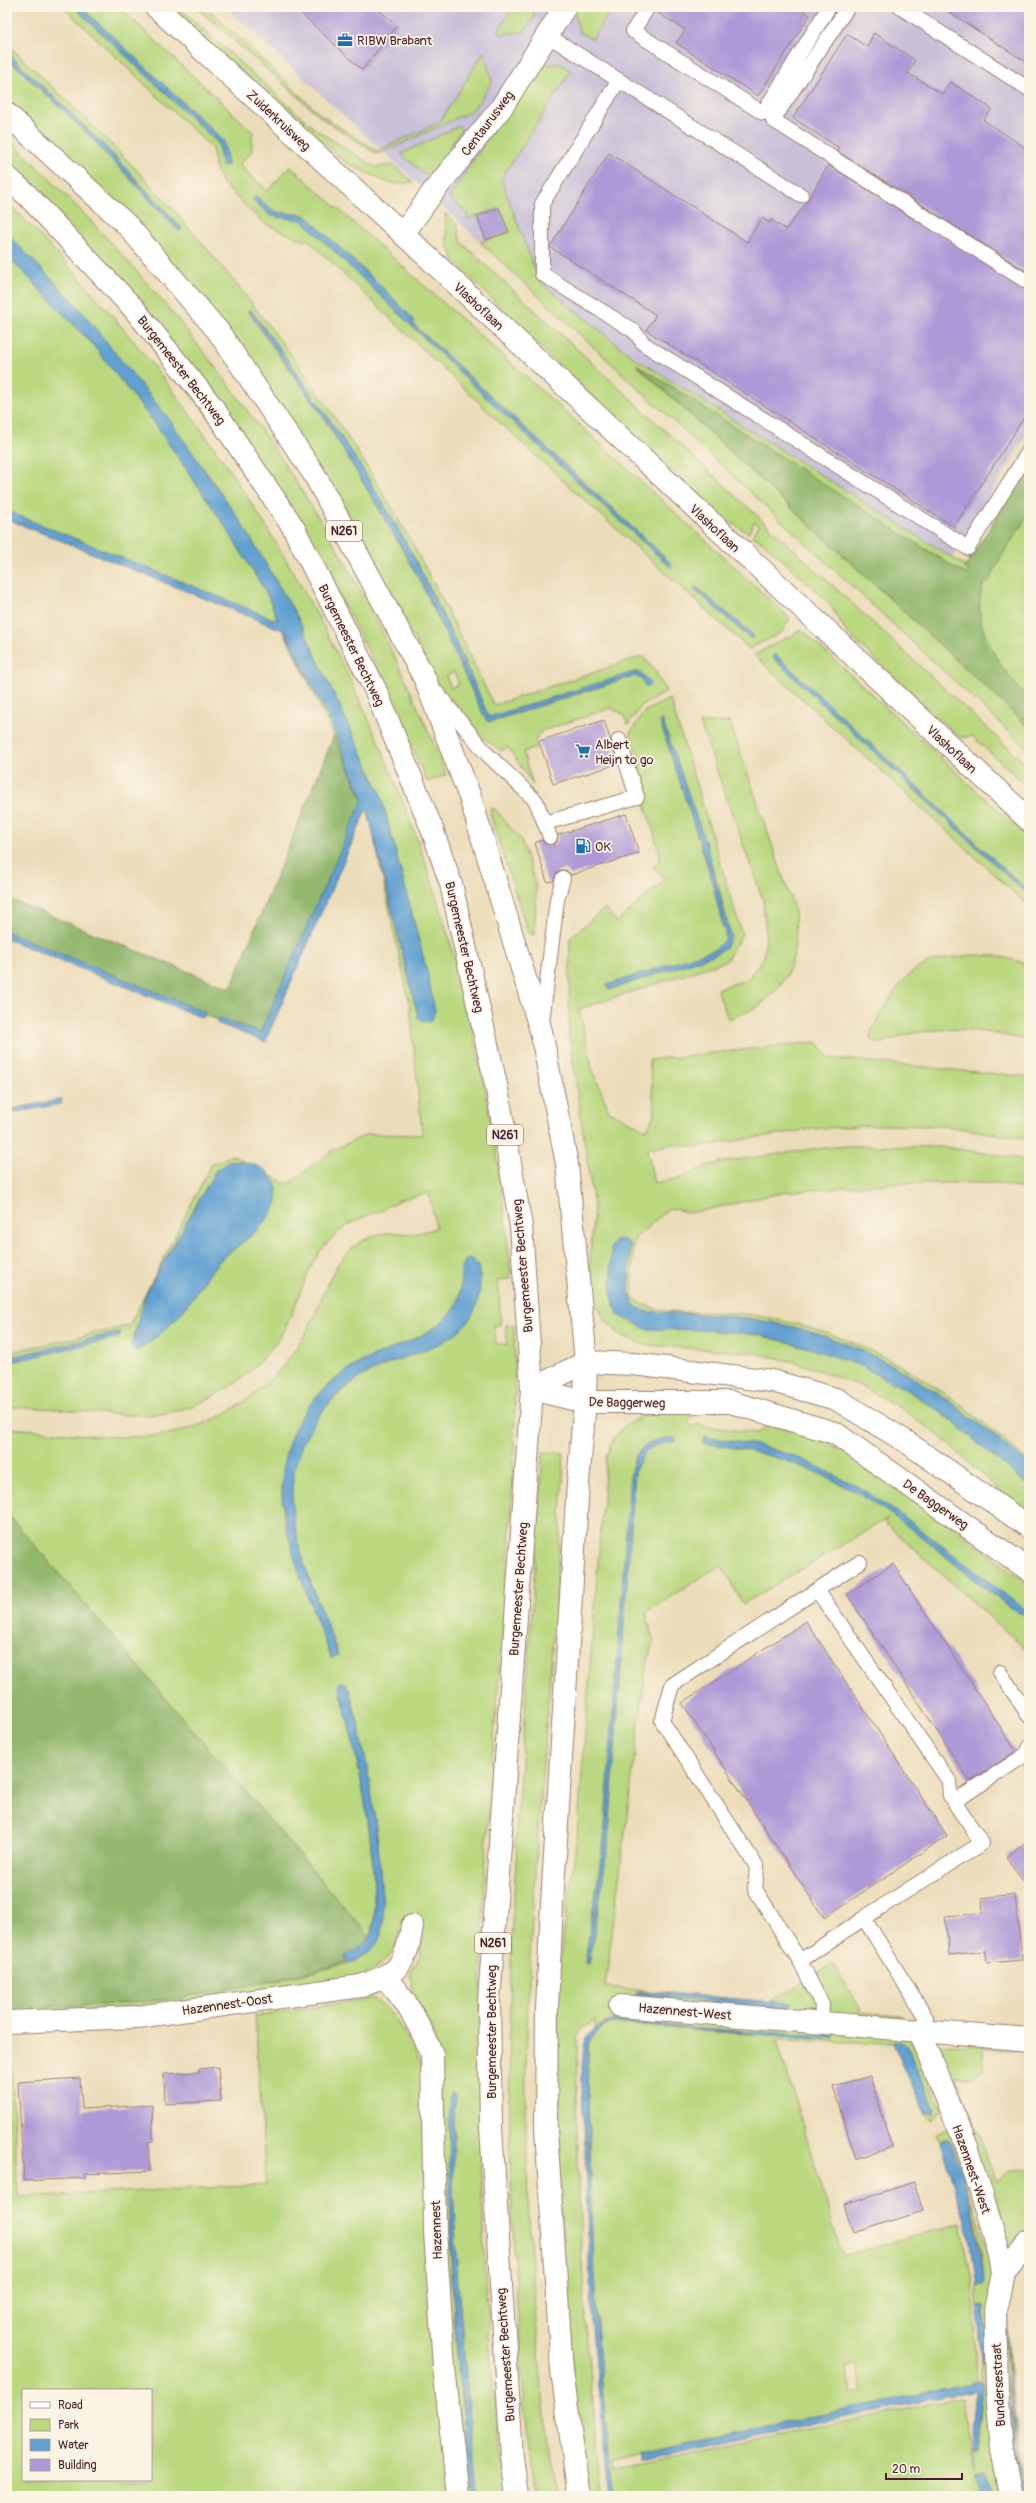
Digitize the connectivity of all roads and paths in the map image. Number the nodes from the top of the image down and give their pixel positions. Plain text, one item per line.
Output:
1 (156, 7) edge
2 (565, 7) edge
3 (648, 7) edge
4 (829, 7) edge
5 (848, 7) edge
6 (900, 7) edge
7 (548, 35) junction
8 (619, 80) junction
9 (1029, 89) edge
10 (7, 114) edge
11 (7, 177) edge
12 (801, 195) dead end
13 (403, 234) junction
14 (1029, 282) edge
15 (1029, 451) edge
16 (425, 679) junction
17 (619, 740) dead end
18 (1029, 820) edge
19 (545, 823) junction
20 (550, 837) dead end
21 (563, 878) dead end
22 (541, 1031) junction
23 (586, 1362) junction
24 (532, 1389) junction
25 (585, 1402) junction
26 (1029, 1527) edge
27 (860, 1562) dead end
28 (1029, 1570) edge
29 (817, 1590) junction
30 (1000, 1672) dead end
31 (1029, 1716) edge
32 (1029, 1747) edge
33 (954, 1802) junction
34 (864, 1918) junction
35 (412, 1926) dead end
36 (800, 1961) junction
37 (386, 1978) junction
38 (620, 2006) dead end
39 (7, 2022) edge
40 (821, 2022) junction
41 (922, 2030) junction
42 (1029, 2040) edge
43 (1029, 2242) edge
44 (1003, 2274) junction
45 (458, 2496) edge
46 (517, 2496) edge
47 (579, 2496) edge
48 (1011, 2496) edge

1 - 13 main road, Zuiderkruisweg
2 - 7 main road, Centaurusweg
3 - 4 lane
5 - 14 lane
6 - 9 lane
7 - 8 lane
7 - 13 main road, Centaurusweg
8 - 12 lane
8 - 15 lane
10 - 16 main road, N261
11 - 24 main road, Burgemeester Bechtweg / N261
13 - 18 main road, Vlashoflaan
16 - 19 lane
16 - 22 main road, N261
17 - 19 lane
19 - 20 lane
21 - 22 lane
22 - 23 main road, N261
23 - 24 main road
23 - 25 main road, N261
23 - 26 main road
24 - 25 main road, De Baggerweg
24 - 46 main road, Burgemeester Bechtweg / N261
25 - 28 main road, De Baggerweg
25 - 47 main road, N261
27 - 29 lane
29 - 33 lane
29 - 36 lane
30 - 31 lane
32 - 33 lane
33 - 34 lane
34 - 36 lane
34 - 41 lane
35 - 37 main road, Hazennest-Oost
36 - 40 lane
37 - 39 main road, Hazennest-Oost
37 - 45 main road, Hazennest
38 - 40 main road, Hazennest-West
40 - 41 main road, Hazennest-West
41 - 42 main road, Hazennest-West
41 - 44 main road, Hazennest-West
43 - 44 main road
44 - 48 main road, Bundersestraat

